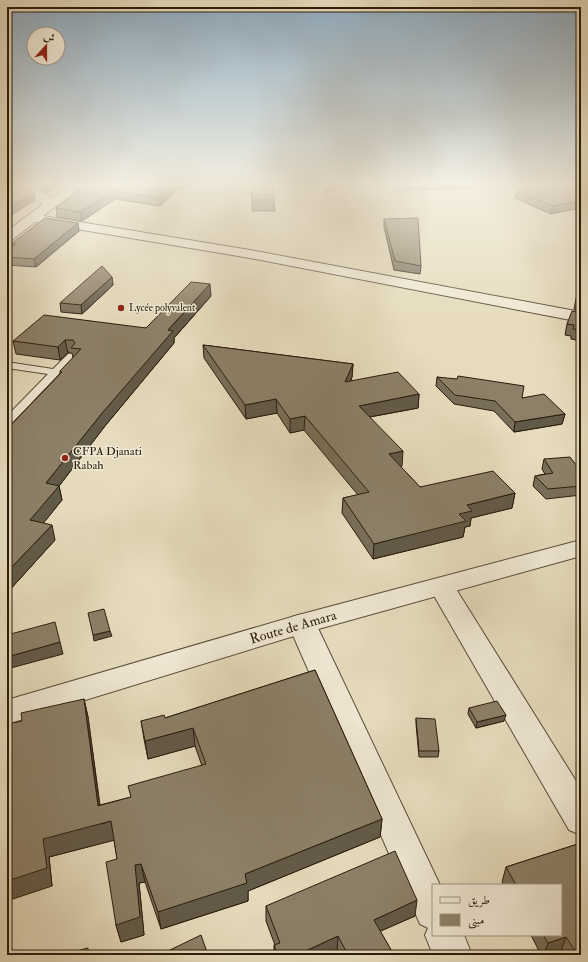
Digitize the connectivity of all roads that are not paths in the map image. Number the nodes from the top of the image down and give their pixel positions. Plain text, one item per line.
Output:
1 (17, 230) edge
2 (108, 230) edge
3 (7, 237) edge
4 (581, 317) edge
5 (71, 356) edge
6 (7, 366) edge
7 (56, 372) junction
8 (7, 422) edge
9 (581, 548) edge
10 (442, 588) junction
11 (302, 624) junction
12 (7, 712) edge
13 (581, 819) edge
14 (432, 909) edge
15 (444, 936) edge
16 (453, 955) edge

1 - 3 street
2 - 4 street
5 - 7 lane
6 - 7 lane
7 - 8 lane
9 - 10 street, Route de Amara
10 - 11 street, Route de Amara
10 - 13 street
11 - 12 street, Route de Amara
11 - 14 street
15 - 16 street

